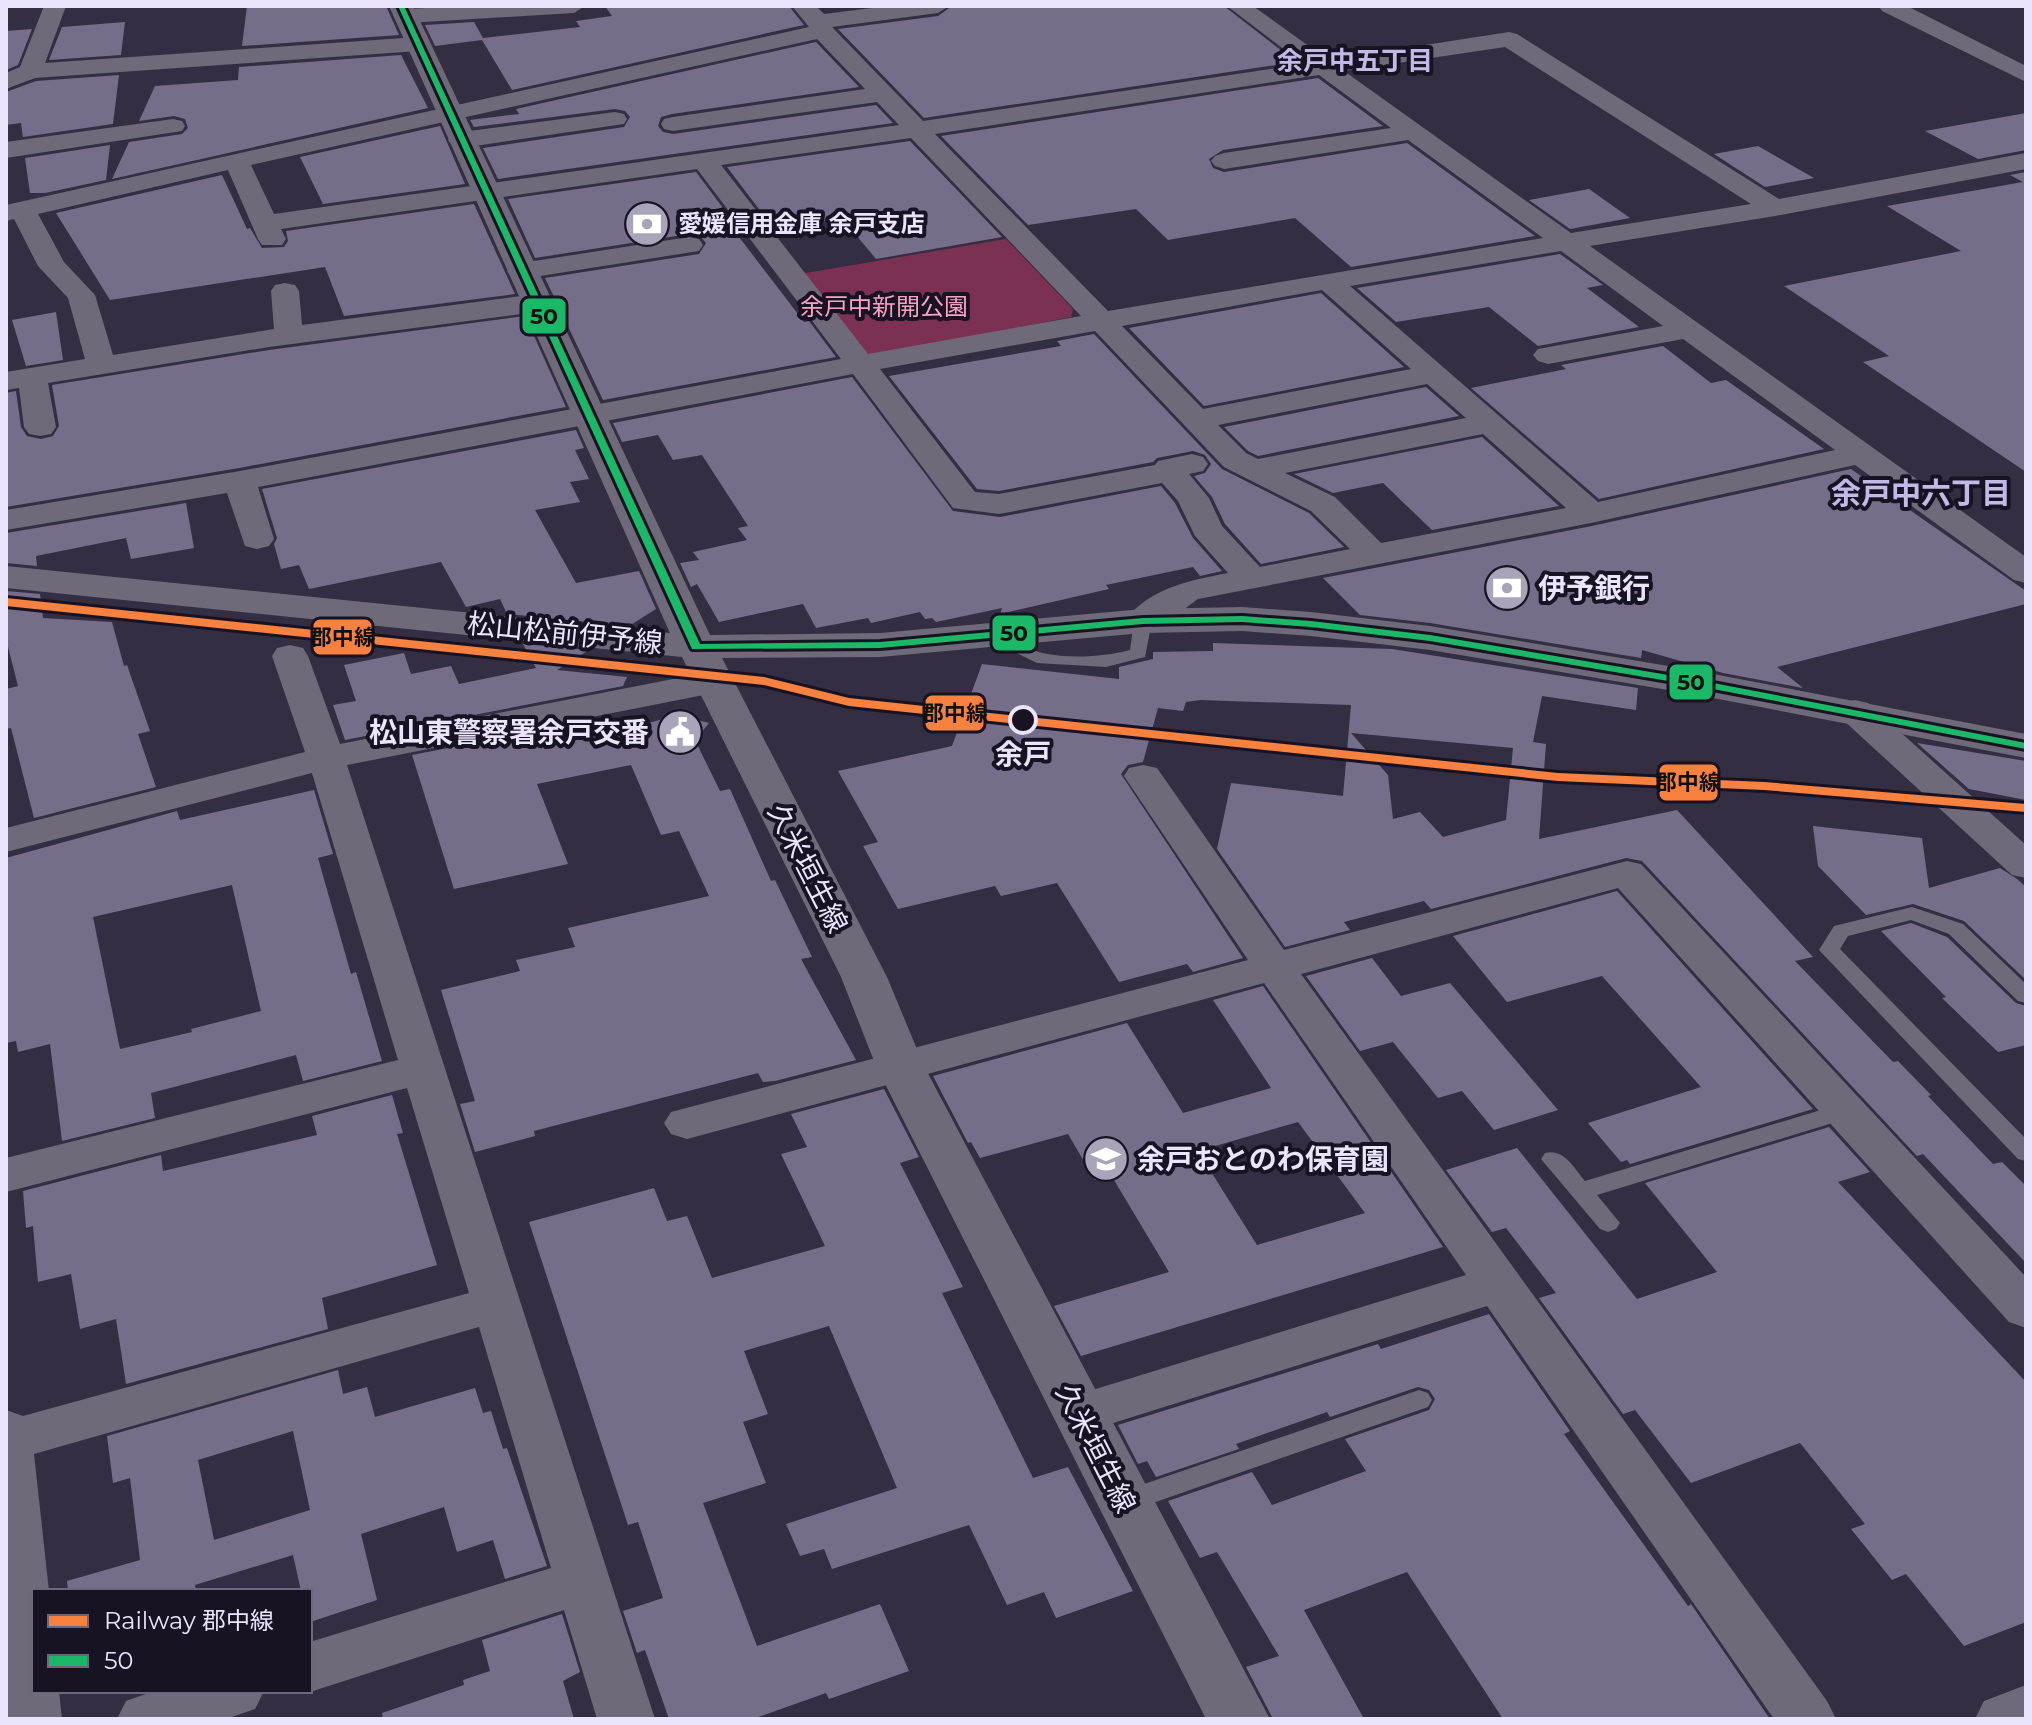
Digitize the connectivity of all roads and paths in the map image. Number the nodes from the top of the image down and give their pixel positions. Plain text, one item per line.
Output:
1 (55, 6) edge
2 (574, 6) edge
3 (1238, 6) edge
4 (1890, 6) edge
5 (949, 8) edge
6 (815, 20) edge
7 (409, 22) edge
8 (1170, 64) dead end
9 (1323, 67) junction
10 (30, 71) junction
11 (2026, 75) edge
12 (6, 82) edge
13 (1198, 86) junction
14 (882, 94) junction
15 (1047, 109) junction
16 (615, 119) dead end
17 (452, 123) junction
18 (673, 124) dead end
19 (173, 126) dead end
20 (915, 130) junction
21 (1414, 132) junction
22 (1073, 134) dead end
23 (6, 150) edge
24 (704, 160) junction
25 (1224, 161) dead end
26 (2026, 161) edge
27 (237, 162) junction
28 (484, 191) junction
29 (1775, 208) junction
30 (15, 211) edge
31 (1565, 241) junction
32 (689, 245) dead end
33 (521, 271) junction
34 (1328, 281) junction
35 (285, 291) dead end
36 (536, 303) junction
37 (1100, 322) junction
38 (1687, 330) junction
39 (289, 336) junction
40 (1548, 355) dead end
41 (860, 364) junction
42 (102, 367) junction
43 (1434, 374) junction
44 (19, 379) edge
45 (589, 414) junction
46 (1195, 420) junction
47 (1490, 423) junction
48 (40, 427) dead end
49 (1858, 455) junction
50 (1243, 463) junction
51 (1170, 472) junction
52 (240, 481) junction
53 (1591, 513) junction
54 (6, 520) edge
55 (257, 539) dead end
56 (1375, 556) junction
57 (2026, 573) edge
58 (6, 577) edge
59 (1252, 579) junction
60 (1143, 621) junction
61 (290, 656) dead end
62 (705, 664) junction
63 (1855, 711) junction
64 (2026, 746) edge
65 (326, 758) junction
66 (1143, 776) dead end
67 (6, 840) edge
68 (2026, 866) edge
69 (1274, 967) junction
70 (2026, 996) edge
71 (900, 1066) junction
72 (423, 1069) junction
73 (1844, 1111) junction
74 (687, 1123) dead end
75 (2026, 1153) edge
76 (1553, 1159) dead end
77 (6, 1175) edge
78 (1581, 1191) junction
79 (1608, 1223) dead end
80 (1498, 1284) junction
81 (496, 1304) junction
82 (2026, 1309) edge
83 (1419, 1400) dead end
84 (1078, 1414) junction
85 (7, 1446) edge
86 (1124, 1502) junction
87 (583, 1581) junction
88 (312, 1666) edge
89 (229, 1693) edge
90 (2026, 1710) edge
91 (33, 1719) edge
92 (146, 1719) edge
93 (626, 1719) edge
94 (1238, 1719) edge
95 (1807, 1719) edge
96 (2004, 1719) edge

1 - 10 street
2 - 7 street
3 - 9 street
4 - 11 street
5 - 6 street
6 - 14 street
6 - 17 street
7 - 10 street
7 - 17 main road, 久米垣生線
8 - 13 street
9 - 13 street
9 - 21 street
9 - 29 street
10 - 12 street
13 - 15 street
14 - 18 street
14 - 20 street
15 - 20 street
15 - 22 street
16 - 17 street
17 - 27 street
17 - 28 main road, 久米垣生線
19 - 23 street
20 - 24 street
20 - 37 street
21 - 25 street
21 - 31 street
24 - 28 street
24 - 41 street
26 - 29 street
27 - 28 street
27 - 30 street
28 - 33 main road, 久米垣生線
29 - 31 street
30 - 42 street
31 - 34 street
31 - 38 street
32 - 33 street
33 - 36 main road, 久米垣生線
34 - 37 street
34 - 43 street
35 - 39 street
36 - 39 street
36 - 45 main road, 久米垣生線
37 - 41 street
37 - 46 street
38 - 40 street
38 - 49 street
39 - 42 street
41 - 45 street
41 - 51 street
42 - 44 street
43 - 46 street
43 - 47 street
44 - 48 street
45 - 52 street
45 - 62 main road, 久米垣生線
46 - 50 street
47 - 50 street
47 - 53 street
49 - 53 street
49 - 57 street
50 - 51 street
50 - 56 street
51 - 59 street
52 - 54 street
52 - 55 street
53 - 56 street
56 - 59 street
58 - 62 main road, 松山松前伊予線
59 - 60 street
60 - 62 main road, 松山松前伊予線
60 - 63 main road, 松山松前伊予線
61 - 65 street
62 - 65 street
62 - 71 main road, 久米垣生線
63 - 64 main road, 松山松前伊予線
63 - 68 street
65 - 67 street
65 - 72 street
66 - 69 street
69 - 71 street
69 - 73 street
69 - 80 street
70 - 75 lane
71 - 74 street
71 - 84 main road, 久米垣生線
72 - 77 street
72 - 81 street
73 - 78 lane
73 - 82 street
76 - 78 lane
78 - 79 lane
80 - 84 street
80 - 95 street
81 - 85 street
81 - 87 street
83 - 86 lane
84 - 86 main road, 久米垣生線
85 - 91 street
86 - 94 main road, 久米垣生線
87 - 88 street
87 - 93 street
89 - 92 street
90 - 96 street

